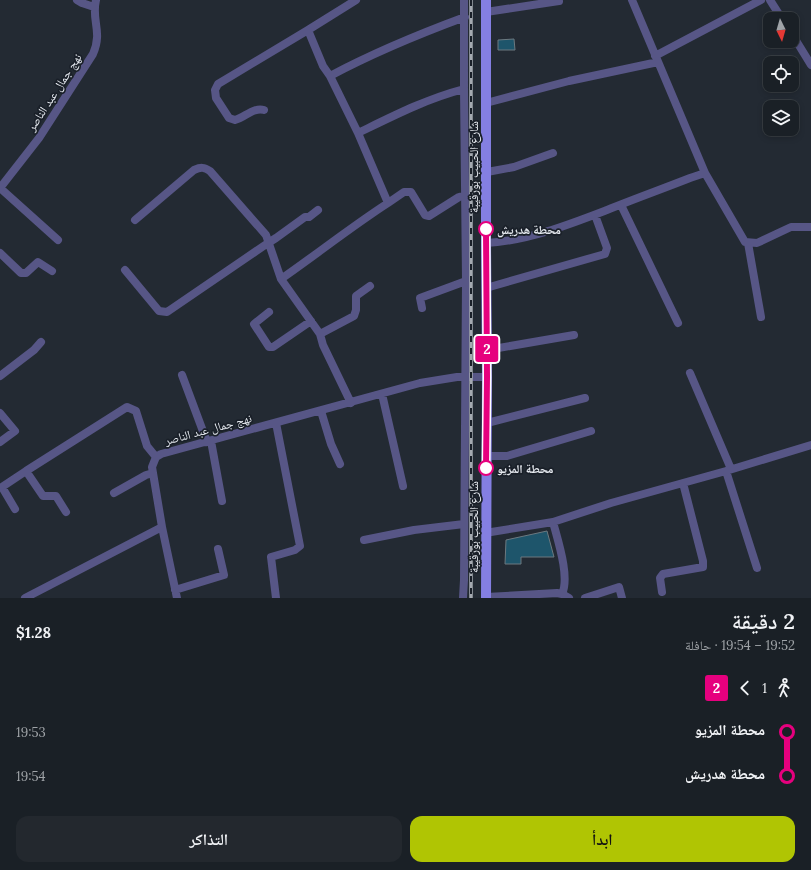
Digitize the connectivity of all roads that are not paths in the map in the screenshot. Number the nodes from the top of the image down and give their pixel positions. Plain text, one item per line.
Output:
1 (77, 0) edge
2 (356, 0) edge
3 (464, 0) edge
4 (486, 0) edge
5 (632, 0) edge
6 (762, 0) edge
7 (770, 0) edge
8 (558, 1) edge
9 (95, 3) edge
10 (486, 12) junction
11 (778, 12) edge
12 (464, 17) junction
13 (308, 30) junction
14 (799, 45) edge
15 (656, 59) junction
16 (811, 65) edge
17 (330, 76) junction
18 (464, 89) junction
19 (486, 103) junction
20 (264, 110) dead end
21 (358, 133) junction
22 (554, 153) dead end
23 (486, 172) junction
24 (705, 173) junction
25 (3, 178) edge
26 (0, 188) edge
27 (466, 195) junction
28 (388, 204) junction
29 (620, 205) junction
30 (318, 210) dead end
31 (595, 215) junction
32 (135, 220) dead end
33 (810, 229) edge
34 (58, 240) dead end
35 (268, 243) junction
36 (486, 243) junction
37 (748, 243) junction
38 (0, 253) edge
39 (125, 270) dead end
40 (52, 271) dead end
41 (281, 279) junction
42 (466, 281) junction
43 (370, 286) dead end
44 (486, 288) junction
45 (422, 308) dead end
46 (269, 312) dead end
47 (761, 317) dead end
48 (311, 322) junction
49 (678, 323) dead end
50 (320, 334) junction
51 (574, 335) dead end
52 (41, 342) dead end
53 (487, 350) junction
54 (690, 373) dead end
55 (182, 375) dead end
56 (0, 376) edge
57 (465, 376) junction
58 (487, 377) junction
59 (382, 394) junction
60 (585, 398) dead end
61 (350, 403) junction
62 (321, 411) junction
63 (0, 413) edge
64 (276, 423) junction
65 (487, 423) junction
66 (591, 431) dead end
67 (209, 441) junction
68 (0, 442) edge
69 (811, 445) edge
70 (486, 456) junction
71 (156, 457) junction
72 (340, 464) dead end
73 (728, 470) junction
74 (26, 471) junction
75 (153, 473) junction
76 (682, 483) junction
77 (404, 486) dead end
78 (1, 488) edge
79 (114, 493) dead end
80 (222, 502) dead end
81 (15, 509) dead end
82 (66, 512) dead end
83 (553, 522) junction
84 (464, 524) junction
85 (162, 527) junction
86 (486, 533) junction
87 (364, 540) dead end
88 (218, 549) dead end
89 (757, 568) dead end
90 (662, 592) dead end
91 (176, 594) edge
92 (565, 596) edge
93 (25, 598) edge
94 (276, 598) edge
95 (463, 598) edge
96 (486, 598) edge
97 (585, 598) edge
98 (622, 598) edge

1 - 9 street
2 - 13 street
3 - 12 street
4 - 10 main road, شارع الحبيب بورقيبة
5 - 15 street
6 - 15 street
7 - 11 street
8 - 10 street
9 - 25 street, نهج جمال عبد الناصر
10 - 19 main road, شارع الحبيب بورقيبة
12 - 17 street
12 - 18 street
13 - 17 street
13 - 20 street
14 - 16 street
15 - 19 street
15 - 24 street
17 - 21 street
18 - 21 street
18 - 27 street
19 - 23 main road, شارع الحبيب بورقيبة
21 - 28 street
22 - 23 street
23 - 36 main road, شارع الحبيب بورقيبة
24 - 29 street
24 - 37 street
25 - 26 street, نهج جمال عبد الناصر
26 - 34 street
27 - 28 street
27 - 42 street
28 - 41 street
29 - 31 street
29 - 49 street
30 - 35 street
31 - 36 street
31 - 44 street
32 - 35 street
33 - 37 street
35 - 39 street
35 - 41 street
36 - 44 main road, شارع الحبيب بورقيبة
37 - 47 street
38 - 40 street
41 - 48 street
42 - 45 street
42 - 57 street
43 - 50 street
44 - 53 main road, شارع الحبيب بورقيبة
46 - 48 street
48 - 50 street
50 - 61 street
51 - 53 street
52 - 56 street
53 - 58 main road, شارع الحبيب بورقيبة
54 - 73 street
55 - 67 street
57 - 58 street, نهج جمال عبد الناصر
57 - 59 street, نهج جمال عبد الناصر
57 - 84 street
58 - 65 main road, شارع الحبيب بورقيبة
59 - 61 street, نهج جمال عبد الناصر
59 - 77 street
60 - 65 street
61 - 62 street, نهج جمال عبد الناصر
62 - 64 street, نهج جمال عبد الناصر
62 - 72 street
63 - 68 street
64 - 67 street, نهج جمال عبد الناصر
64 - 94 street
65 - 70 main road, شارع الحبيب بورقيبة
66 - 70 street
67 - 71 street, نهج جمال عبد الناصر
67 - 80 street
69 - 73 street
70 - 86 main road, شارع الحبيب بورقيبة
71 - 74 street
71 - 75 street, نهج جمال عبد الناصر
73 - 76 street
73 - 89 street
74 - 78 street
74 - 82 street
75 - 79 street
75 - 85 street, نهج جمال عبد الناصر
76 - 83 street
76 - 90 street
78 - 81 street
83 - 86 street
83 - 92 street
84 - 87 street
84 - 95 street
85 - 91 street, نهج جمال عبد الناصر
85 - 93 street
86 - 96 main road, شارع الحبيب بورقيبة
88 - 91 street
92 - 96 street
97 - 98 street

